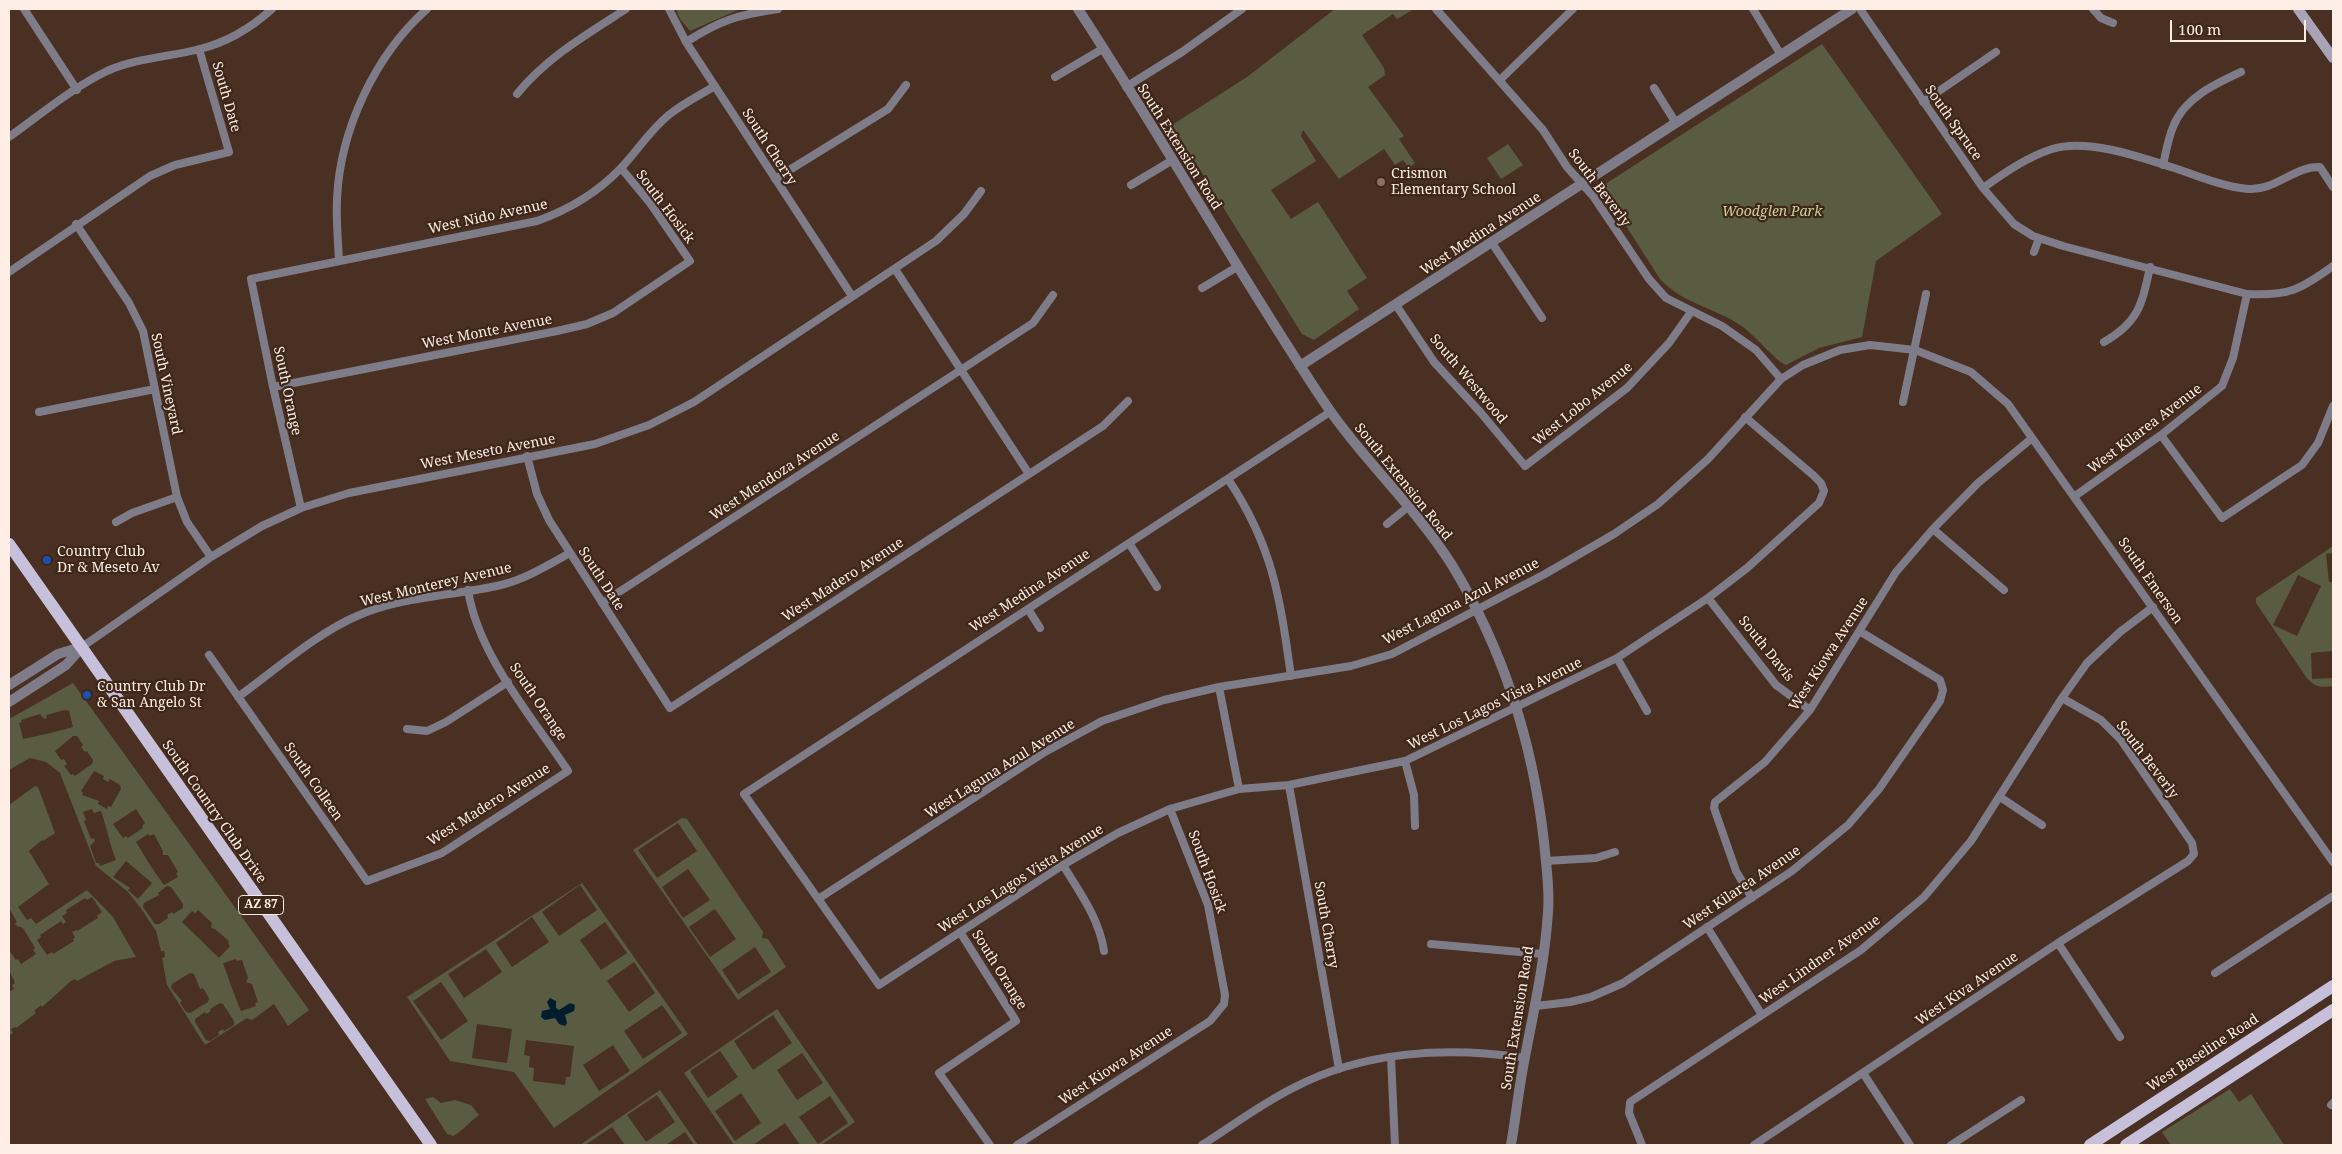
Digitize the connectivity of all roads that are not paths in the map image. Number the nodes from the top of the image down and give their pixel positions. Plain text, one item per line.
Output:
1 (24, 9) edge
2 (272, 9) edge
3 (427, 9) edge
4 (626, 9) edge
5 (669, 9) edge
6 (778, 9) edge
7 (1078, 9) edge
8 (1242, 9) edge
9 (1436, 9) edge
10 (1573, 9) edge
11 (1753, 9) edge
12 (1852, 9) edge
13 (1860, 9) edge
14 (2093, 9) edge
15 (2298, 9) edge
16 (2113, 23) dead end
17 (686, 42) junction
18 (1104, 48) junction
19 (200, 50) junction
20 (1996, 52) dead end
21 (1781, 55) junction
22 (2333, 58) edge
23 (2241, 72) dead end
24 (1055, 77) dead end
25 (1501, 79) junction
26 (906, 85) dead end
27 (716, 86) junction
28 (1126, 87) junction
29 (1654, 88) dead end
30 (77, 90) junction
31 (516, 94) dead end
32 (1923, 102) junction
33 (1676, 123) junction
34 (9, 137) edge
35 (1171, 161) junction
36 (2163, 165) junction
37 (621, 168) junction
38 (775, 179) junction
39 (1584, 184) junction
40 (1131, 185) dead end
41 (2333, 187) edge
42 (1982, 188) junction
43 (981, 191) dead end
44 (76, 224) junction
45 (2039, 238) junction
46 (1492, 242) junction
47 (2034, 252) dead end
48 (339, 260) junction
49 (690, 261) joint
50 (2333, 266) edge
51 (1237, 267) junction
52 (2150, 267) junction
53 (895, 269) junction
54 (9, 272) edge
55 (252, 279) joint
56 (1202, 288) dead end
57 (1926, 294) dead end
58 (2247, 294) junction
59 (1053, 295) dead end
60 (852, 296) junction
61 (1396, 305) junction
62 (1691, 312) junction
63 (1542, 318) dead end
64 (2104, 342) dead end
65 (1915, 350) junction
66 (1300, 366) junction
67 (962, 370) junction
68 (1781, 379) junction
69 (273, 387) junction
70 (155, 389) junction
71 (1128, 400) dead end
72 (1903, 402) dead end
73 (2333, 406) edge
74 (39, 412) dead end
75 (1330, 412) junction
76 (1745, 417) junction
77 (2331, 418) edge
78 (2161, 435) junction
79 (2031, 440) junction
80 (527, 456) junction
81 (1525, 466) joint
82 (1029, 474) junction
83 (1228, 479) junction
84 (2074, 496) junction
85 (177, 497) junction
86 (1409, 506) junction
87 (301, 508) junction
88 (116, 522) dead end
89 (1387, 524) dead end
90 (1933, 529) junction
91 (1129, 543) junction
92 (9, 544) edge
93 (570, 553) junction
94 (211, 557) junction
95 (1157, 587) dead end
96 (468, 590) junction
97 (2004, 590) dead end
98 (1708, 598) junction
99 (602, 603) junction
100 (2153, 607) junction
101 (1476, 608) junction
102 (1028, 609) junction
103 (1040, 628) dead end
104 (1861, 632) junction
105 (82, 647) junction
106 (209, 655) dead end
107 (1617, 658) junction
108 (1291, 676) junction
109 (508, 682) junction
110 (9, 686) edge
111 (1219, 687) junction
112 (238, 697) junction
113 (2062, 698) junction
114 (9, 702) edge
115 (1517, 707) junction
116 (670, 708) joint
117 (1810, 710) junction
118 (1646, 711) dead end
119 (407, 729) dead end
120 (1405, 761) junction
121 (568, 771) joint
122 (1289, 786) junction
123 (1239, 789) junction
124 (2000, 797) junction
125 (1170, 810) junction
126 (2042, 825) dead end
127 (1415, 826) dead end
128 (1615, 852) dead end
129 (2194, 854) joint
130 (1546, 861) junction
131 (2333, 862) edge
132 (1063, 865) junction
133 (367, 881) joint
134 (2333, 896) edge
135 (1752, 898) junction
136 (818, 899) junction
137 (1706, 927) junction
138 (960, 932) junction
139 (2058, 943) junction
140 (1431, 944) dead end
141 (1104, 951) dead end
142 (1542, 954) junction
143 (2215, 973) dead end
144 (2333, 986) edge
145 (1224, 1004) joint
146 (1536, 1006) junction
147 (2333, 1010) edge
148 (1762, 1015) junction
149 (2120, 1037) dead end
150 (1392, 1057) junction
151 (1525, 1058) junction
152 (1339, 1069) junction
153 (1863, 1073) junction
154 (2021, 1100) dead end
155 (431, 1145) edge
156 (990, 1145) edge
157 (1017, 1145) edge
158 (1202, 1145) edge
159 (1395, 1145) edge
160 (1511, 1145) edge
161 (1642, 1145) edge
162 (1754, 1145) edge
163 (1910, 1145) edge
164 (1950, 1145) edge
165 (2090, 1145) edge
166 (2126, 1145) edge

1 - 30 street
2 - 19 street
3 - 48 street
4 - 31 street
5 - 17 street, South Cherry
6 - 17 street
7 - 18 street, South Extension Road
8 - 28 street
9 - 25 street, South Beverly
10 - 25 street
11 - 21 street
12 - 21 street, West Medina Avenue
13 - 32 street, South Spruce
14 - 16 street
15 - 22 main road
17 - 27 street, South Cherry
18 - 24 street
18 - 28 street, South Extension Road
19 - 30 street
19 - 44 street, South Date
20 - 32 street
21 - 33 street, West Medina Avenue
23 - 36 street
25 - 39 street, South Beverly
26 - 38 street
27 - 37 street, West Nido Avenue
27 - 38 street, South Cherry
28 - 35 street, South Extension Road
29 - 33 street
30 - 34 street
32 - 42 street, South Spruce
33 - 39 street, West Medina Avenue
35 - 40 street
35 - 51 street, South Extension Road
36 - 41 street
36 - 42 street
37 - 48 street, West Nido Avenue
37 - 49 street, South Hosick
38 - 60 street, South Cherry
39 - 46 street, West Medina Avenue
39 - 62 street, South Beverly
42 - 45 street, South Spruce
43 - 53 street, West Meseto Avenue
44 - 54 street
44 - 70 street, South Vineyard
45 - 47 street
45 - 52 street, South Spruce
46 - 61 street, West Medina Avenue
46 - 63 street
48 - 55 street, West Nido Avenue
49 - 69 street, West Monte Avenue
50 - 58 street
51 - 56 street
51 - 66 street, South Extension Road
52 - 58 street, South Spruce
52 - 64 street
53 - 60 street, West Meseto Avenue
53 - 67 street
55 - 69 street, South Orange
57 - 65 street
58 - 78 street, West Kilarea Avenue
59 - 67 street, West Mendoza Avenue
60 - 80 street, West Meseto Avenue
61 - 66 street, West Medina Avenue
61 - 81 street, South Westwood
62 - 68 street, South Beverly
62 - 81 street, West Lobo Avenue
65 - 68 street, West Laguna Azul Avenue
65 - 72 street
65 - 79 street, South Emerson
66 - 75 street, South Extension Road
67 - 82 street
67 - 99 street, West Mendoza Avenue
68 - 76 street, West Laguna Azul Avenue
69 - 87 street, South Orange
70 - 74 street
70 - 85 street, South Vineyard
71 - 82 street, West Madero Avenue
73 - 77 street
75 - 83 street, West Medina Avenue
75 - 86 street, South Extension Road
76 - 98 street, West Los Lagos Vista Avenue
76 - 101 street, West Laguna Azul Avenue
77 - 78 street
78 - 84 street, West Kilarea Avenue
79 - 84 street, South Emerson
79 - 90 street, West Kiowa Avenue
80 - 87 street, West Meseto Avenue
80 - 93 street, South Date
82 - 116 street, West Madero Avenue
83 - 91 street, West Medina Avenue
83 - 108 street
84 - 100 street, South Emerson
85 - 88 street
85 - 94 street, South Vineyard
86 - 89 street
86 - 101 street, South Extension Road
87 - 94 street, West Meseto Avenue
90 - 97 street
90 - 104 street, West Kiowa Avenue
91 - 95 street
91 - 102 street, West Medina Avenue
92 - 105 main road, South Country Club Drive / AZ 87
93 - 96 street, West Monterey Avenue
93 - 99 street, South Date
94 - 105 street, West Meseto Avenue
96 - 109 street, South Orange
96 - 112 street, West Monterey Avenue
98 - 107 street, West Los Lagos Vista Avenue
98 - 117 street, South Davis
99 - 116 street, South Date
100 - 113 street, West Lindner Avenue
100 - 131 street, South Emerson
101 - 108 street, West Laguna Azul Avenue
101 - 115 street, South Extension Road
102 - 103 street
102 - 136 street, West Medina Avenue
104 - 117 street, West Kiowa Avenue
104 - 135 street, West Kilarea Avenue
105 - 110 street
105 - 114 street
105 - 155 main road, South Country Club Drive / AZ 87
106 - 112 street, South Colleen
107 - 115 street, West Los Lagos Vista Avenue
107 - 118 street
108 - 111 street, West Laguna Azul Avenue
109 - 119 street
109 - 121 street, South Orange
111 - 123 street
111 - 136 street, West Laguna Azul Avenue
112 - 133 street, South Colleen
113 - 124 street, West Lindner Avenue
113 - 129 street, South Beverly
115 - 120 street, West Los Lagos Vista Avenue
115 - 130 street, South Extension Road
117 - 135 street, West Kiowa Avenue
120 - 122 street, West Los Lagos Vista Avenue
120 - 127 street
121 - 133 street, West Madero Avenue
122 - 123 street, West Los Lagos Vista Avenue
122 - 152 street, South Cherry
123 - 125 street, West Los Lagos Vista Avenue
124 - 126 street
124 - 148 street, West Lindner Avenue
125 - 132 street, West Los Lagos Vista Avenue
125 - 145 street, South Hosick
128 - 130 street
129 - 139 street, West Kiva Avenue
130 - 142 street, South Extension Road
132 - 138 street, West Los Lagos Vista Avenue
132 - 141 street
134 - 143 street
135 - 137 street, West Kilarea Avenue
136 - 138 street, West Los Lagos Vista Avenue
137 - 146 street, West Kilarea Avenue
137 - 148 street
138 - 156 street, South Orange
139 - 149 street
139 - 153 street, West Kiva Avenue
140 - 142 street
142 - 146 street, South Extension Road
144 - 165 main road, West Baseline Road
145 - 157 street, West Kiowa Avenue
146 - 151 street, South Extension Road
147 - 166 main road
148 - 161 street, West Lindner Avenue
150 - 151 street
150 - 152 street
150 - 159 street
151 - 160 street, South Extension Road
152 - 158 street
153 - 162 street, West Kiva Avenue
153 - 163 street
154 - 164 street

